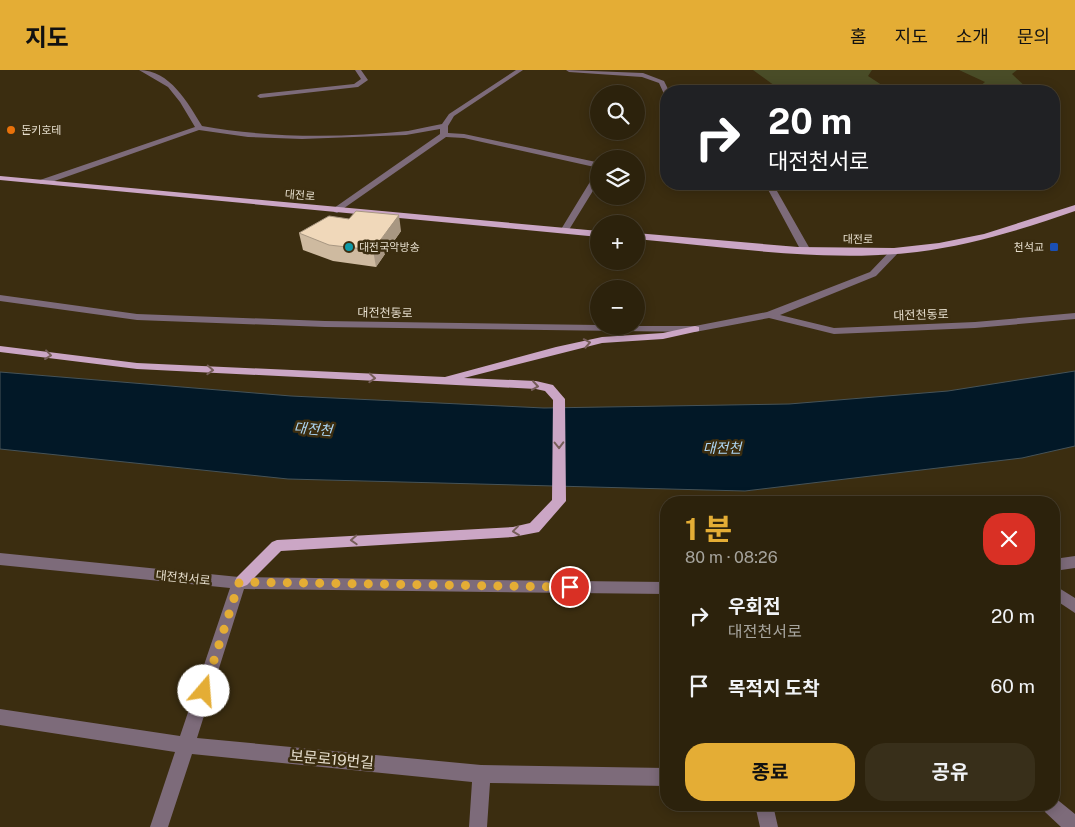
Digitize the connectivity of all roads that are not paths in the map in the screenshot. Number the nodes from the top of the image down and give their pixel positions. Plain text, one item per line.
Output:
1 (142, 70) edge
2 (358, 70) edge
3 (520, 70) edge
4 (569, 70) edge
5 (663, 85) edge
6 (260, 96) dead end
7 (444, 126) junction
8 (199, 128) junction
9 (444, 135) junction
10 (590, 163) edge
11 (0, 178) edge
12 (43, 182) junction
13 (590, 189) edge
14 (771, 190) edge
15 (1075, 208) edge
16 (337, 210) junction
17 (564, 231) junction
18 (590, 233) edge
19 (645, 237) edge
20 (805, 249) junction
21 (895, 251) junction
22 (0, 298) edge
23 (769, 315) junction
24 (1075, 316) edge
25 (695, 329) junction
26 (0, 349) edge
27 (438, 381) junction
28 (0, 559) edge
29 (1075, 562) edge
30 (1060, 564) edge
31 (241, 582) junction
32 (660, 588) edge
33 (1060, 596) edge
34 (1075, 607) edge
35 (0, 717) edge
36 (186, 746) junction
37 (481, 774) junction
38 (660, 776) edge
39 (765, 811) edge
40 (1058, 811) edge
41 (159, 827) edge
42 (478, 827) edge
43 (769, 827) edge
44 (1075, 827) edge

1 - 8 street
2 - 6 street
3 - 7 street
4 - 5 street
7 - 8 street
7 - 9 street
8 - 12 street
9 - 10 street
9 - 16 street
11 - 12 main road, 대전로
12 - 16 main road, 대전로
13 - 17 street
14 - 20 street
15 - 21 main road, 대전로
16 - 17 main road, 대전로
17 - 18 main road, 대전로
19 - 20 main road, 대전로
20 - 21 main road, 대전로
21 - 23 street, 대전천동로
22 - 25 street, 대전천동로
23 - 24 street, 대전천동로
23 - 25 street, 대전천동로
27 -> 25 main road
26 -> 27 main road
27 -> 31 main road
28 - 31 street, 대전천서로
29 - 30 street
31 - 32 street, 대전천서로
31 - 36 street
33 - 34 street
35 - 36 street, 보문로19번길
36 - 37 street, 보문로19번길
36 - 41 street
37 - 38 street, 보문로19번길
37 - 42 street
39 - 43 street
40 - 44 street

